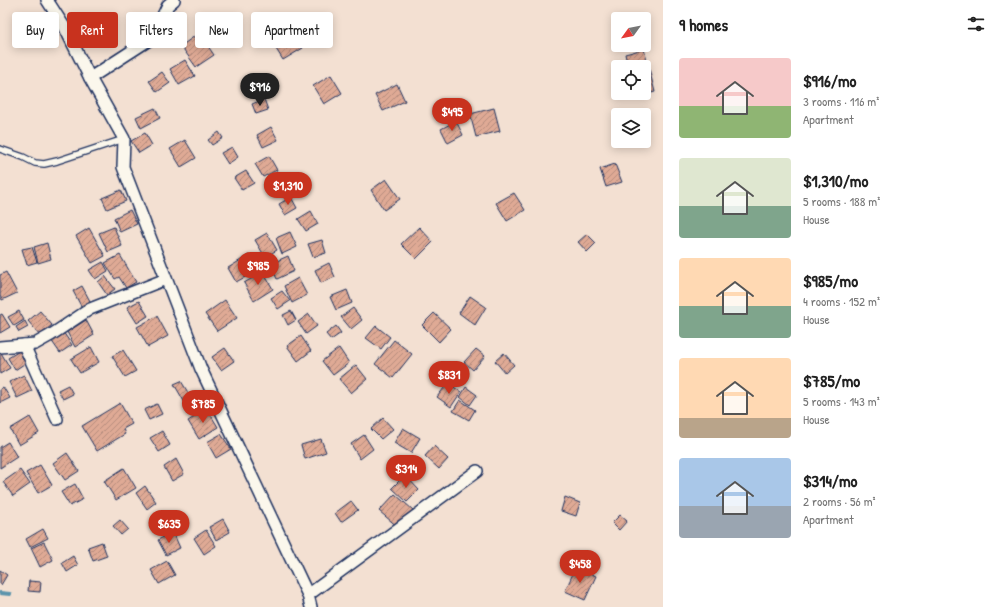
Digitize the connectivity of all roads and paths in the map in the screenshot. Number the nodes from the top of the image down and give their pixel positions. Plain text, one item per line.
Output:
1 (47, 0) edge
2 (174, 0) edge
3 (90, 78) junction
4 (124, 139) junction
5 (0, 149) edge
6 (166, 279) junction
7 (24, 345) junction
8 (0, 347) edge
9 (57, 419) dead end
10 (477, 470) dead end
11 (308, 595) junction
12 (311, 607) edge

1 - 3 street
2 - 3 street
3 - 4 street
4 - 5 lane
4 - 6 street
6 - 7 street
6 - 11 street
7 - 8 street
7 - 9 street
10 - 11 street
11 - 12 street

